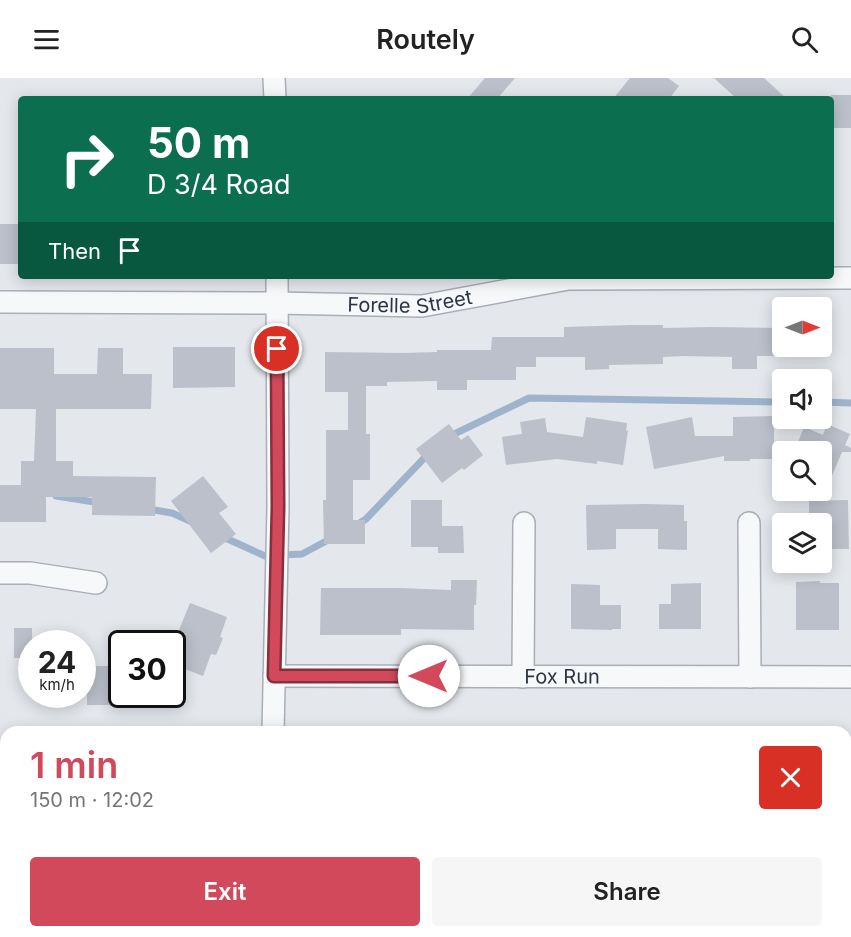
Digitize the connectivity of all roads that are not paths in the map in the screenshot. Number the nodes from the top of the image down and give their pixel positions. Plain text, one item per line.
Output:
1 (274, 78) edge
2 (274, 96) edge
3 (834, 278) edge
4 (851, 278) edge
5 (277, 279) edge
6 (568, 279) edge
7 (0, 302) edge
8 (277, 303) junction
9 (524, 523) dead end
10 (749, 523) dead end
11 (0, 573) edge
12 (96, 584) dead end
13 (274, 676) junction
14 (523, 677) junction
15 (750, 677) junction
16 (851, 677) edge
17 (273, 726) edge

1 - 2 street
3 - 4 street, Forelle Street
5 - 8 street
6 - 8 street, Forelle Street
7 - 8 street, Forelle Street
8 - 13 street
9 - 14 street
10 - 15 street
11 - 12 street
13 - 14 street, Fox Run
13 - 17 street
14 - 15 street, Fox Run
15 - 16 street, Fox Run

